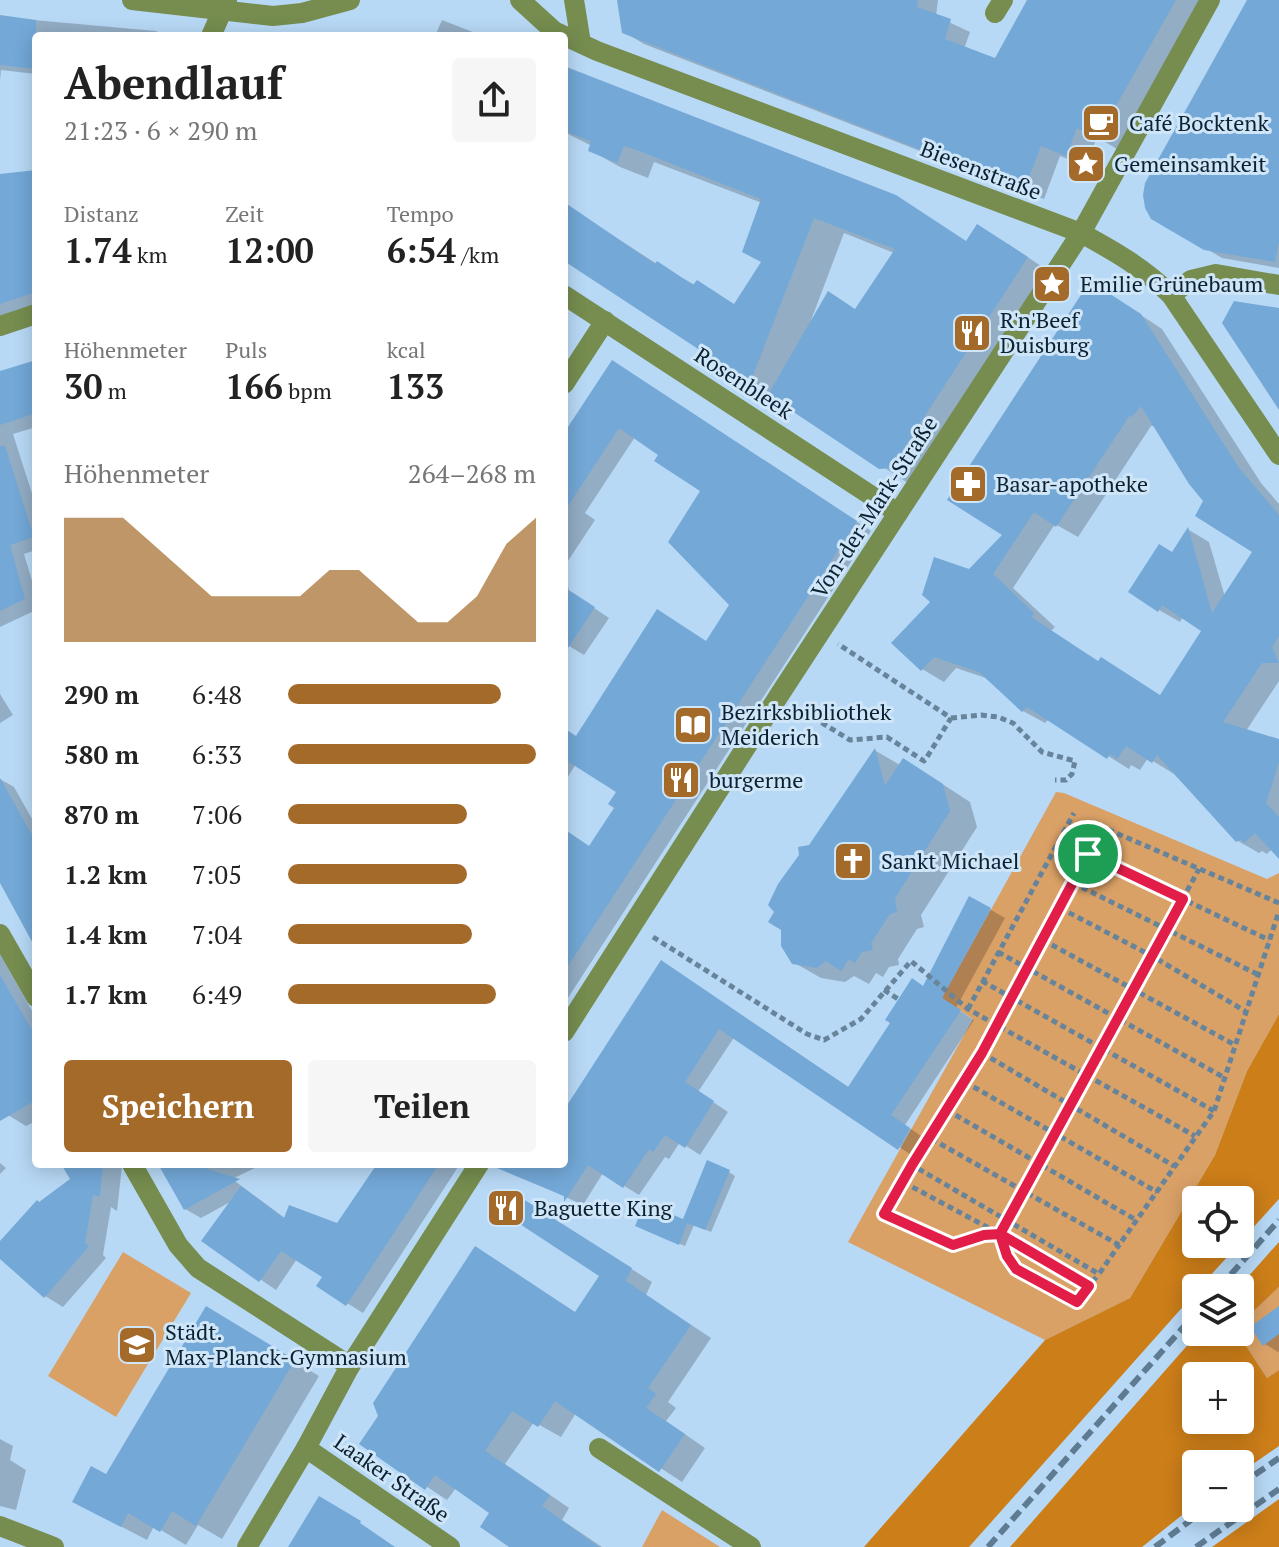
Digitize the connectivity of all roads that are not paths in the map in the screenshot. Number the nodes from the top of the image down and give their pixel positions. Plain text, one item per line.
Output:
1 (132, 0) edge
2 (350, 0) edge
3 (520, 0) edge
4 (574, 0) edge
5 (1210, 0) edge
6 (225, 6) edge
7 (213, 32) edge
8 (228, 32) edge
9 (556, 32) edge
10 (568, 37) edge
11 (581, 43) junction
12 (1081, 233) junction
13 (1279, 285) edge
14 (1171, 295) junction
15 (568, 298) edge
16 (32, 315) edge
17 (605, 321) junction
18 (0, 326) edge
19 (568, 378) edge
20 (1279, 455) edge
21 (898, 513) junction
22 (0, 934) edge
23 (32, 990) edge
24 (568, 1026) edge
25 (134, 1168) edge
26 (476, 1168) edge
27 (350, 1366) junction
28 (306, 1448) junction
29 (599, 1448) dead end
30 (0, 1526) edge
31 (54, 1547) edge
32 (247, 1547) edge
33 (450, 1547) edge
34 (751, 1547) edge

1 - 6 street
2 - 6 street
3 - 9 street, Biesenstraße
4 - 11 street
5 - 12 street, Von-der-Mark-Straße
6 - 7 street
6 - 8 street
10 - 11 street, Biesenstraße
11 - 12 street, Biesenstraße
12 - 14 street, Biesenstraße
12 - 21 street, Von-der-Mark-Straße
13 - 14 street
14 - 20 street, Biesenstraße
15 - 17 street, Rosenbleek
16 - 18 street
17 - 19 street
17 - 21 street, Rosenbleek
21 - 24 street, Von-der-Mark-Straße
22 - 23 street
25 - 27 street
26 - 27 street
27 - 28 street
28 - 32 street
28 - 33 street, Laaker Straße
29 - 34 street
30 - 31 street

